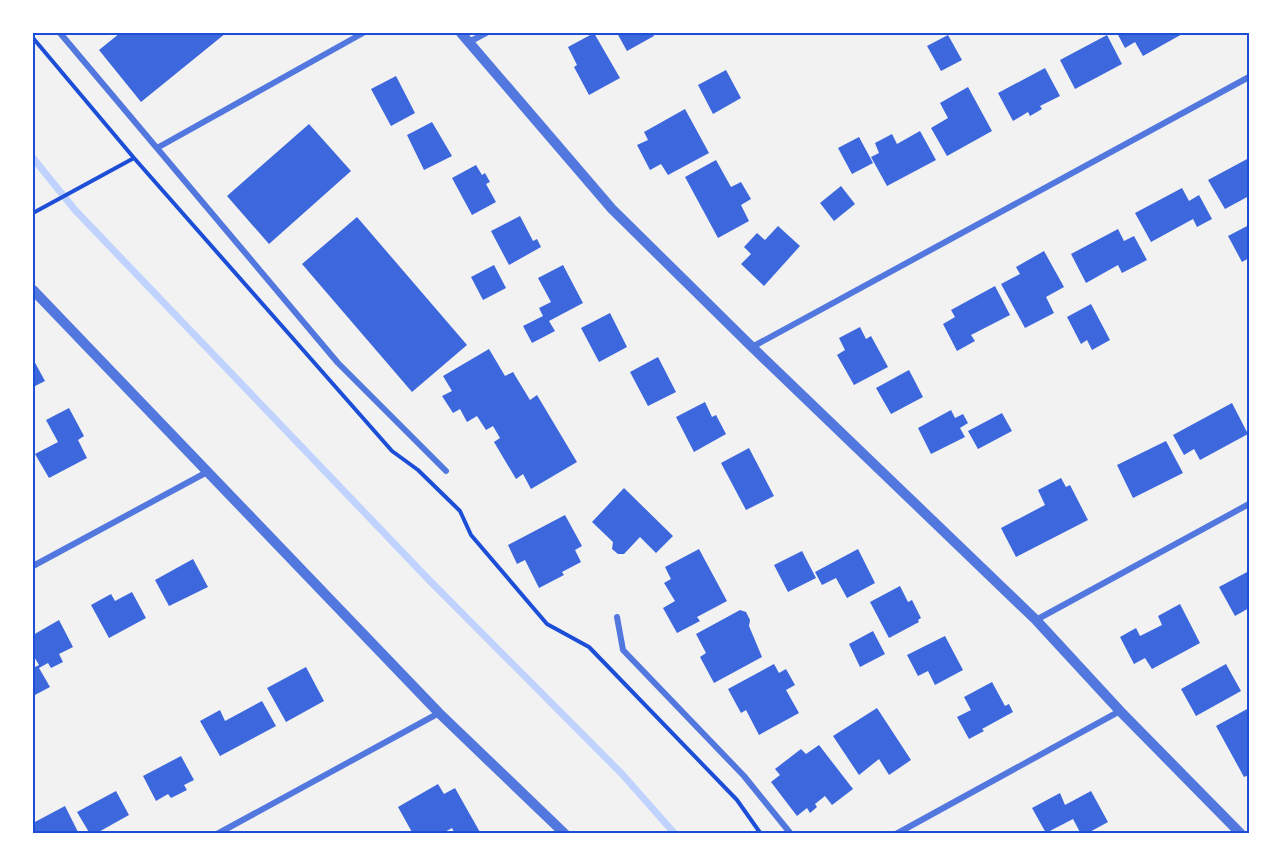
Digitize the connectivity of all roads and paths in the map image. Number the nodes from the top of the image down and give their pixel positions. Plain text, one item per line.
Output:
1 (60, 33) edge
2 (363, 33) edge
3 (461, 33) edge
4 (486, 33) edge
5 (33, 38) edge
6 (469, 42) junction
7 (1249, 77) edge
8 (157, 148) junction
9 (134, 158) junction
10 (33, 213) edge
11 (33, 290) edge
12 (752, 347) junction
13 (208, 471) junction
14 (446, 471) dead end
15 (1249, 504) edge
16 (33, 566) edge
17 (617, 617) dead end
18 (1036, 620) junction
19 (1120, 711) junction
20 (439, 713) junction
21 (217, 834) edge
22 (565, 834) edge
23 (761, 834) edge
24 (791, 834) edge
25 (896, 834) edge
26 (1241, 834) edge

1 - 8 street
2 - 8 street
3 - 6 street
4 - 6 street
5 - 9 path
6 - 12 street
7 - 12 street
8 - 14 street
9 - 10 path
9 - 23 path
11 - 13 street
12 - 18 street
13 - 16 street
13 - 20 street
15 - 18 street
17 - 24 street
18 - 19 street
19 - 25 street
19 - 26 street
20 - 21 street
20 - 22 street

